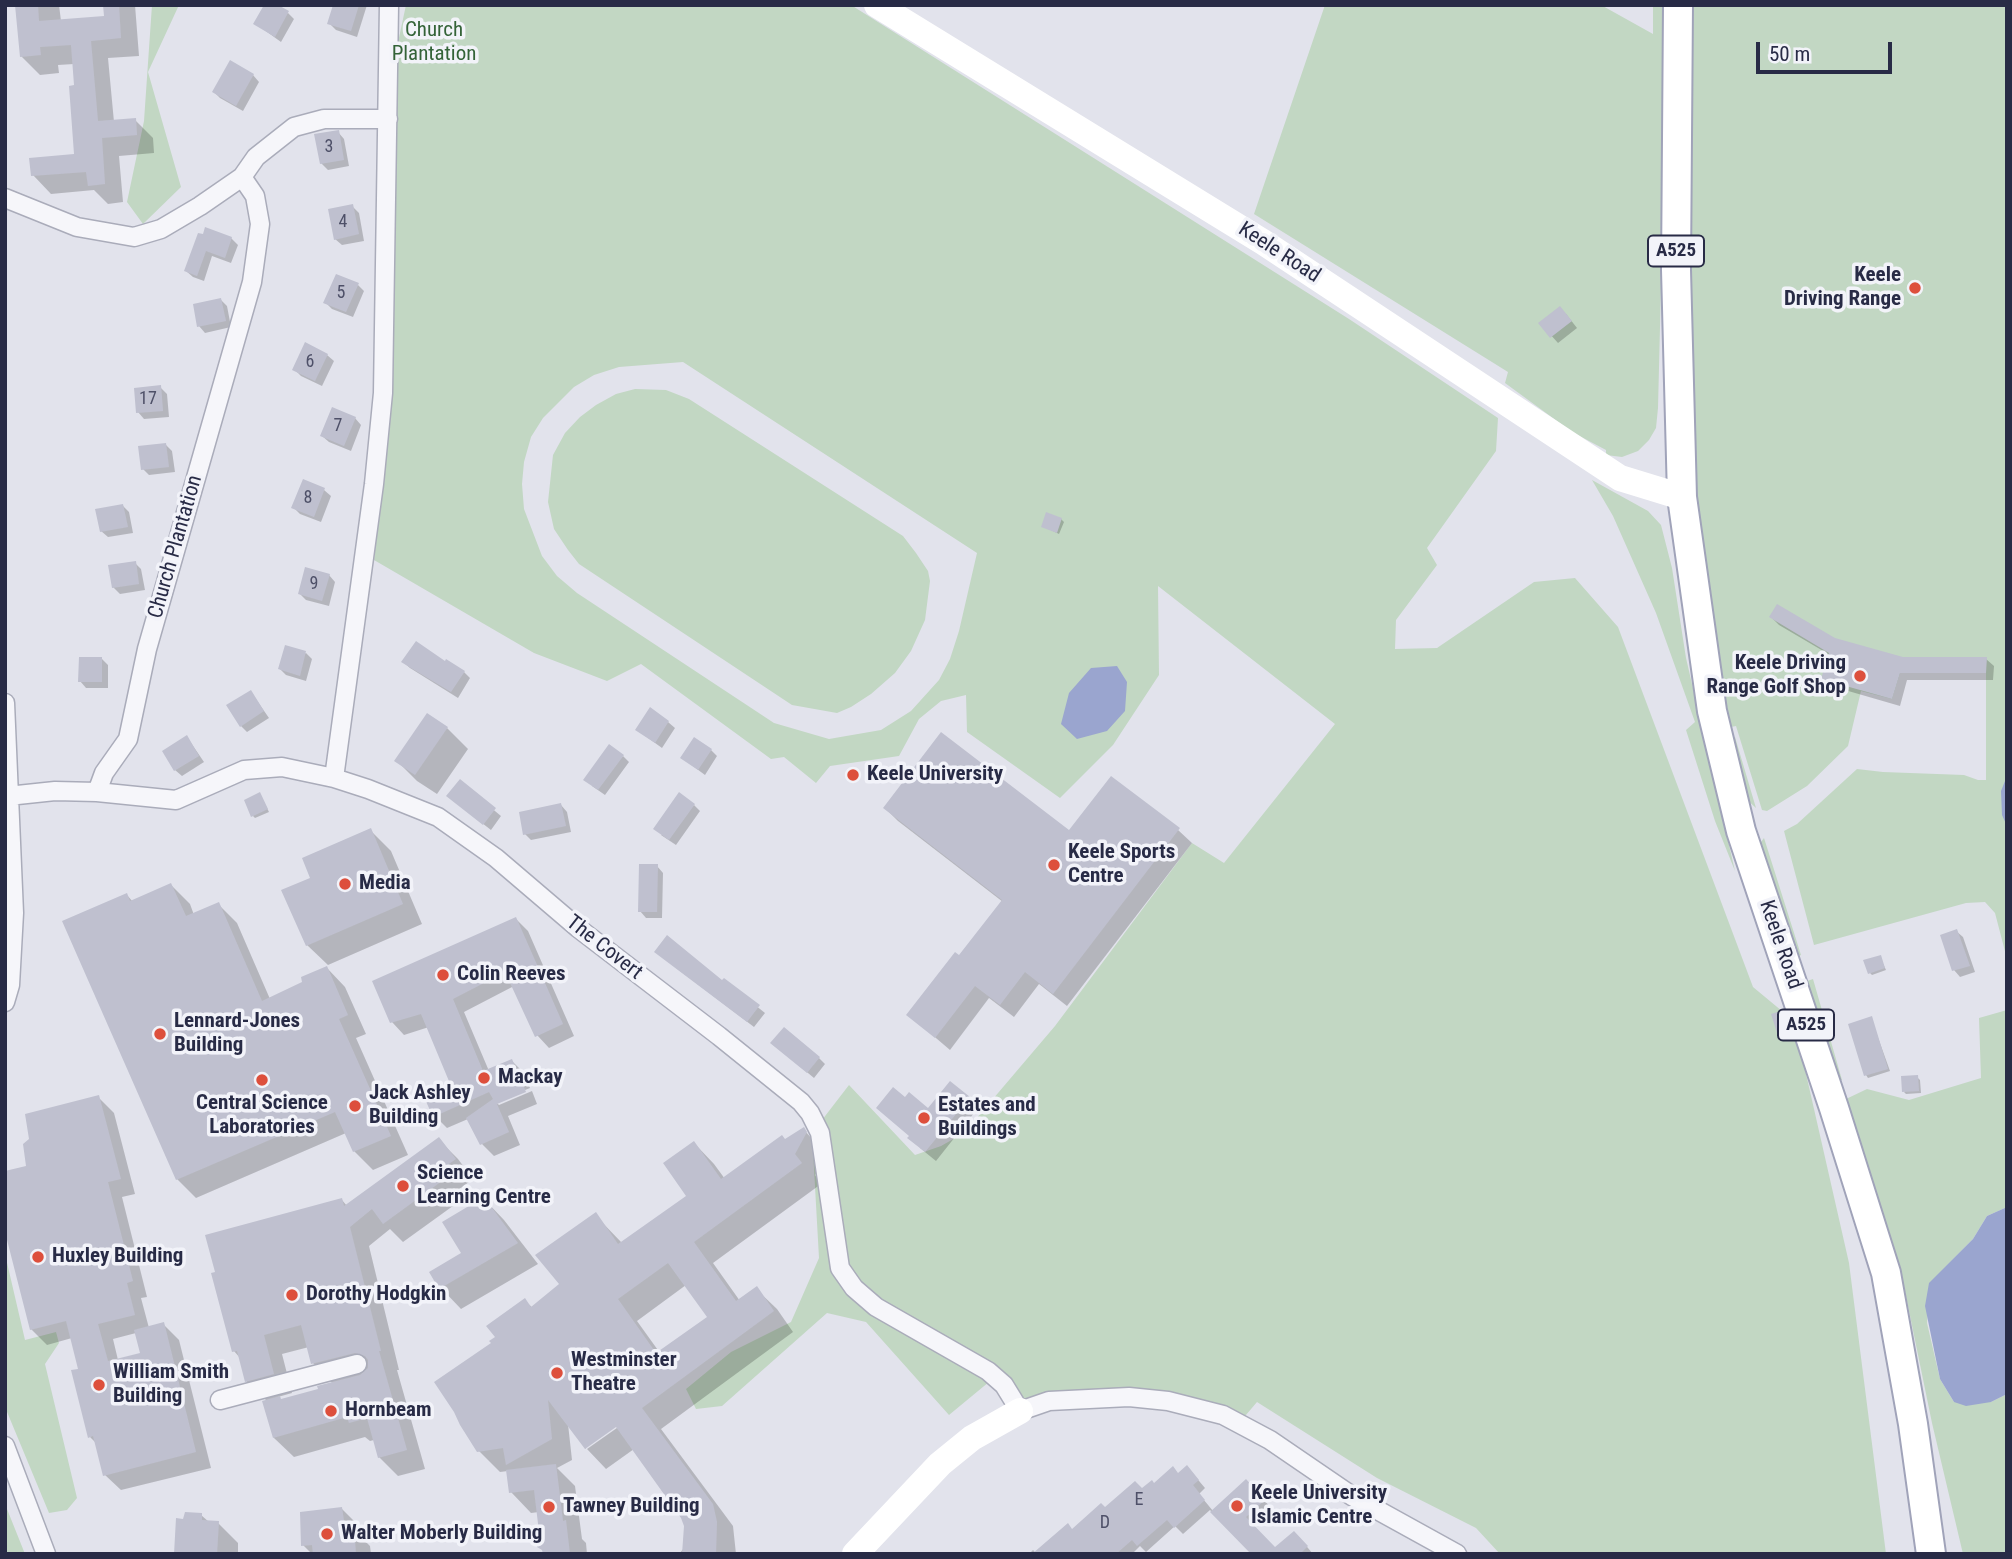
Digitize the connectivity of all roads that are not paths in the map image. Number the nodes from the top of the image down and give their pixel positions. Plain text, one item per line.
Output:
1 (389, 5) edge
2 (877, 5) edge
3 (1678, 5) edge
4 (387, 119) junction
5 (243, 177) junction
6 (5, 198) edge
7 (1682, 497) junction
8 (5, 704) edge
9 (334, 778) junction
10 (97, 792) junction
11 (8, 796) junction
12 (5, 1002) edge
13 (357, 1364) dead end
14 (220, 1400) dead end
15 (1020, 1411) junction
16 (5, 1446) edge
17 (46, 1554) edge
18 (855, 1554) edge
19 (1457, 1554) edge
20 (1931, 1554) edge

1 - 4 street
2 - 7 street, Keele Road
3 - 7 main road, Keele Road / A525
4 - 5 street
4 - 9 street
5 - 6 street
5 - 10 street, Church Plantation
7 - 20 main road, Keele Road / A525
8 - 11 street
9 - 10 street, The Covert
9 - 15 street, The Covert
10 - 11 street, The Covert
11 - 12 street
13 - 14 street
15 - 18 street
15 - 19 street
16 - 17 street

